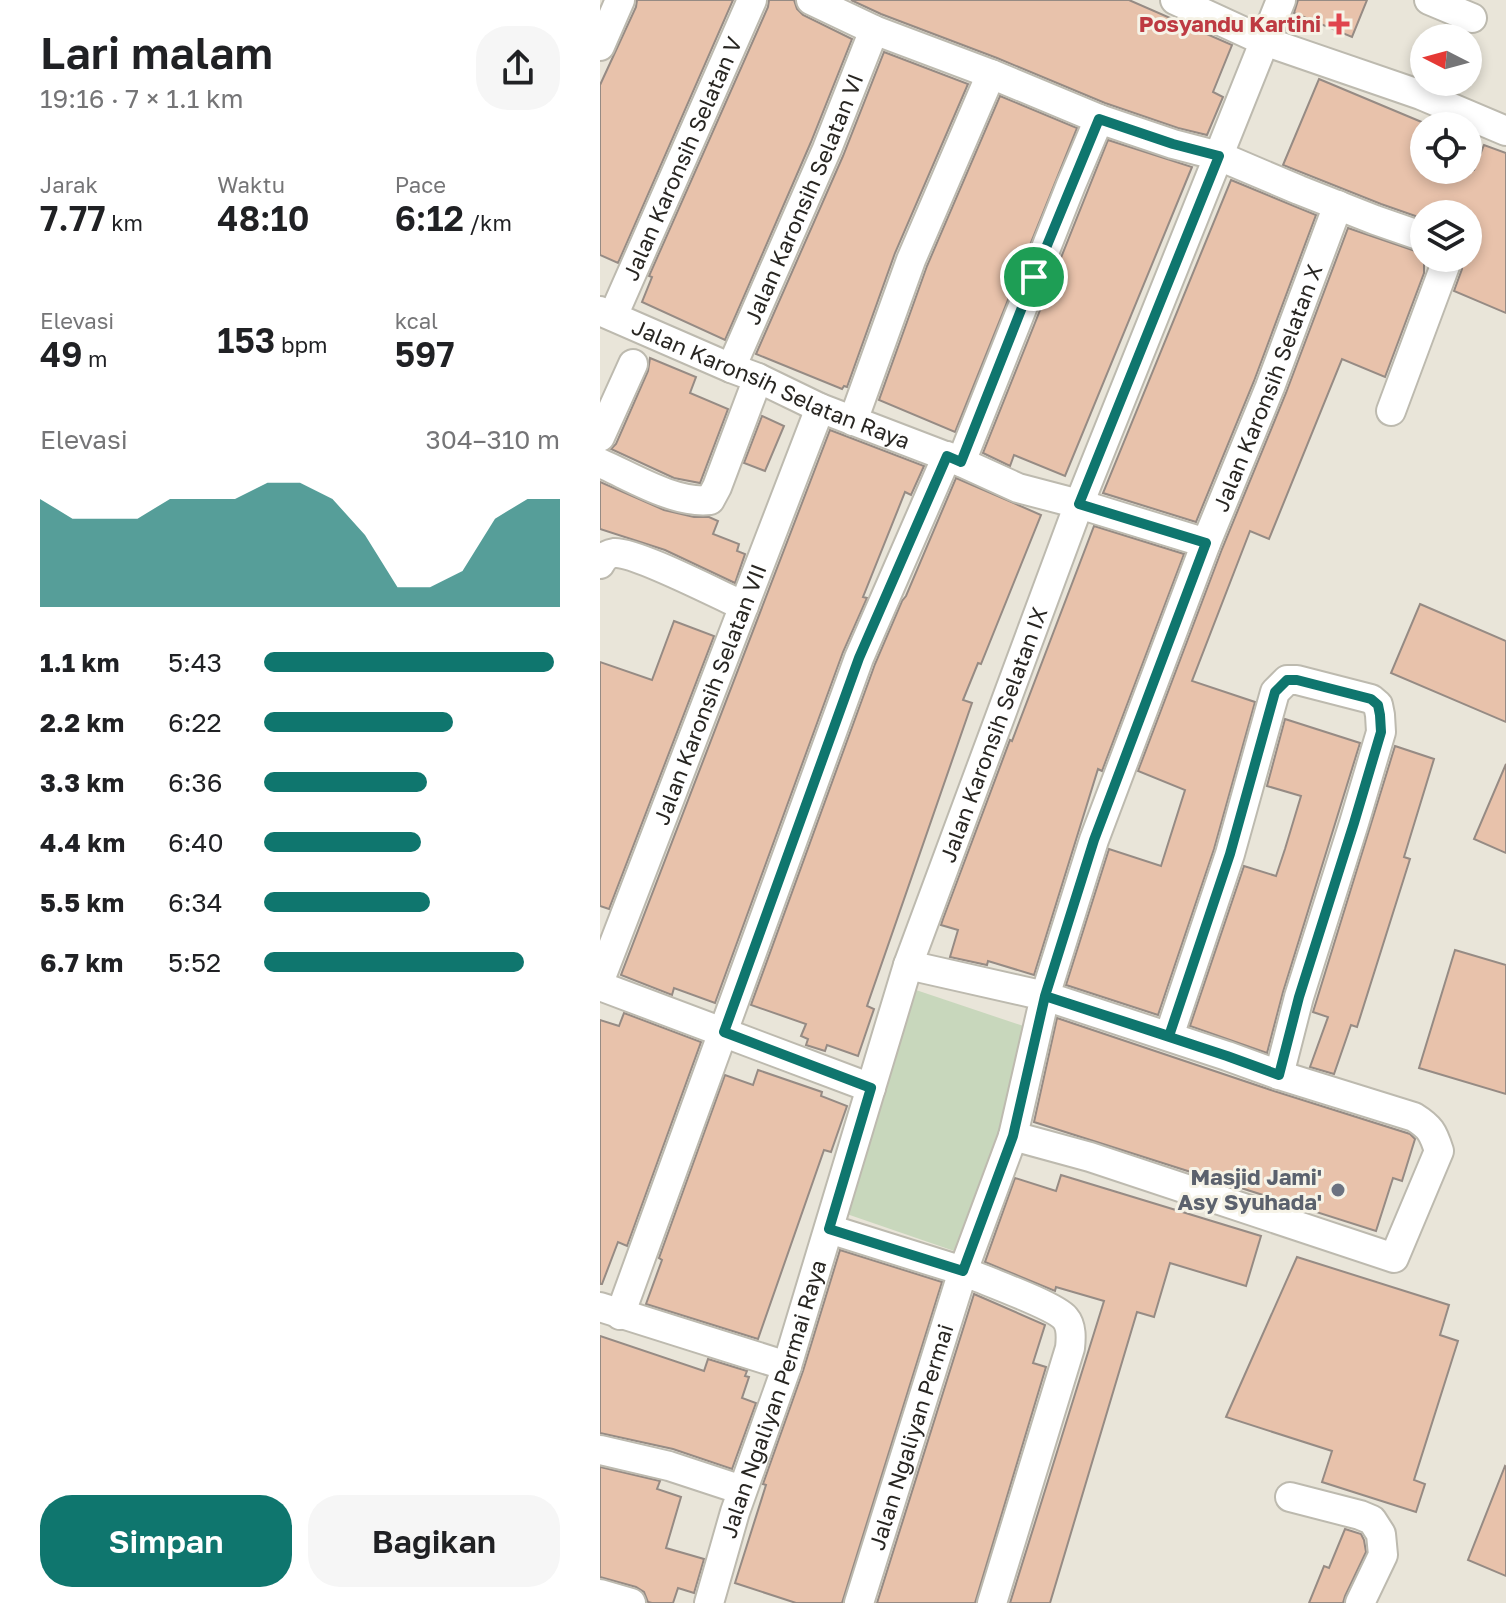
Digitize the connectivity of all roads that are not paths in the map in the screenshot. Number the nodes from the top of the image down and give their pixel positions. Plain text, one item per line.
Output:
1 (620, 0) edge
2 (752, 0) edge
3 (811, 0) edge
4 (1175, 0) edge
5 (1281, 0) edge
6 (1429, 0) edge
7 (1472, 18) dead end
8 (874, 30) junction
9 (1264, 41) junction
10 (600, 46) edge
11 (991, 74) junction
12 (1099, 119) junction
13 (1506, 131) edge
14 (1219, 156) junction
15 (1338, 205) junction
16 (1410, 232) edge
17 (1443, 272) edge
18 (607, 313) edge
19 (633, 364) dead end
20 (731, 368) junction
21 (758, 378) junction
22 (820, 408) junction
23 (1391, 411) dead end
24 (853, 421) junction
25 (600, 437) edge
26 (954, 459) junction
27 (600, 463) edge
28 (1079, 504) junction
29 (1206, 543) junction
30 (600, 564) edge
31 (744, 606) junction
32 (908, 965) junction
33 (600, 980) edge
34 (600, 986) edge
35 (1045, 996) junction
36 (724, 1032) junction
37 (1169, 1036) junction
38 (1279, 1075) junction
39 (871, 1088) junction
40 (1013, 1136) junction
41 (829, 1229) junction
42 (963, 1271) junction
43 (610, 1311) edge
44 (787, 1366) junction
45 (600, 1450) edge
46 (742, 1490) junction
47 (1290, 1497) dead end
48 (600, 1594) edge
49 (631, 1603) edge
50 (709, 1603) edge
51 (859, 1603) edge
52 (992, 1603) edge
53 (1360, 1603) edge

1 - 10 street
2 - 18 street, Jalan Karonsih Selatan V
3 - 8 street
4 - 9 street
5 - 9 street
6 - 7 street
8 - 11 street
8 - 20 street, Jalan Karonsih Selatan VI
9 - 13 street
9 - 14 street
11 - 12 street
11 - 24 street
12 - 14 street
12 - 26 street
14 - 15 street
14 - 28 street
15 - 16 street
15 - 29 street, Jalan Karonsih Selatan X
17 - 23 street
18 - 20 street, Jalan Karonsih Selatan Raya
19 - 25 street
20 - 21 street, Jalan Karonsih Selatan Raya
21 - 22 street, Jalan Karonsih Selatan Raya
21 - 27 street
22 - 24 street, Jalan Karonsih Selatan Raya
22 - 31 street, Jalan Karonsih Selatan VII
24 - 26 street, Jalan Karonsih Selatan Raya
26 - 28 street, Jalan Karonsih Selatan Raya
26 - 36 street
28 - 29 street, Jalan Karonsih Selatan Raya
28 - 32 street, Jalan Karonsih Selatan IX
29 - 35 street, Jalan Karonsih Selatan X
30 - 31 street
31 - 33 street, Jalan Karonsih Selatan VII
32 - 35 street
32 - 39 street, Jalan Ngaliyan Permai Raya
34 - 36 street
35 - 37 street
35 - 40 street, Jalan Ngaliyan Permai
36 - 39 street
36 - 43 street
37 - 38 street
37 - 38 street
38 - 40 street
39 - 41 street, Jalan Ngaliyan Permai Raya
40 - 42 street, Jalan Ngaliyan Permai
41 - 42 street
41 - 44 street, Jalan Ngaliyan Permai Raya
42 - 51 street, Jalan Ngaliyan Permai
42 - 52 street
43 - 44 street
44 - 46 street, Jalan Ngaliyan Permai Raya
45 - 46 street
46 - 50 street, Jalan Ngaliyan Permai Raya
47 - 53 street
48 - 49 street

